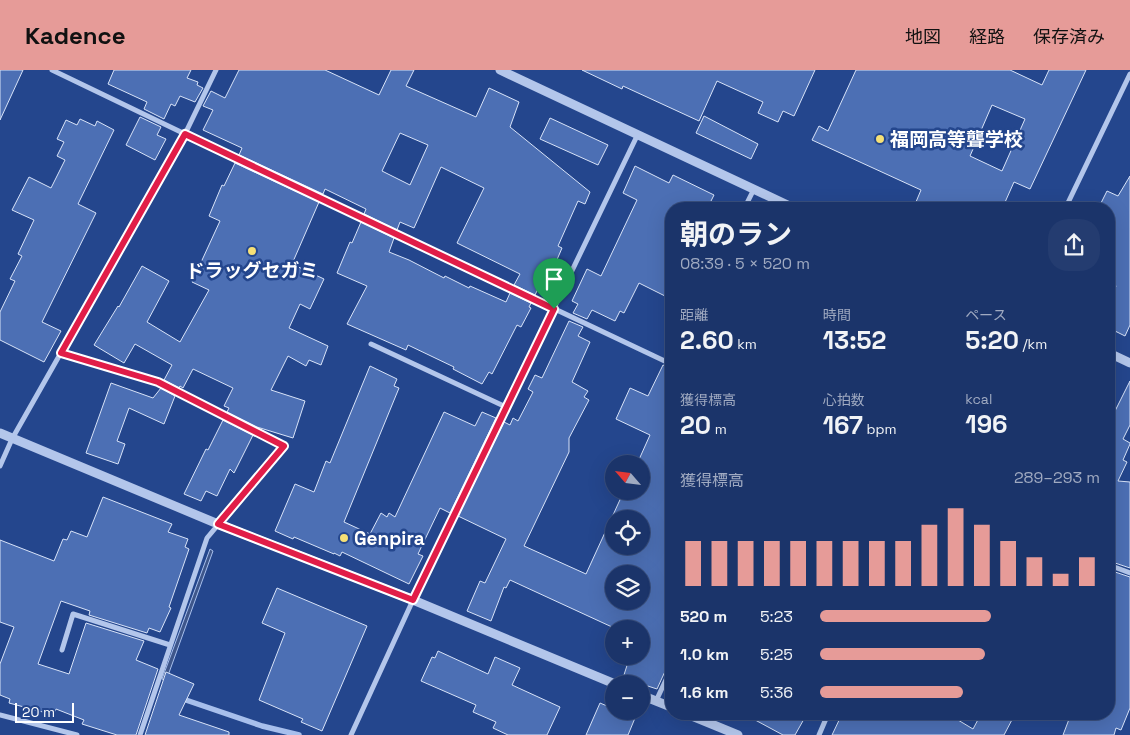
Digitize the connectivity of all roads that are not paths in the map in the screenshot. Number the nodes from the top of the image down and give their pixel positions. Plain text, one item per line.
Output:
1 (52, 70) edge
2 (216, 70) edge
3 (500, 70) edge
4 (1130, 74) edge
5 (185, 134) junction
6 (638, 136) junction
7 (754, 189) junction
8 (748, 202) edge
9 (781, 202) edge
10 (1068, 202) edge
11 (554, 309) junction
12 (370, 344) dead end
13 (61, 353) junction
14 (1115, 356) edge
15 (665, 361) edge
16 (1130, 362) edge
17 (506, 408) junction
18 (0, 433) edge
19 (12, 439) junction
20 (0, 466) edge
21 (218, 524) junction
22 (1115, 567) edge
23 (1130, 573) edge
24 (413, 600) junction
25 (170, 645) junction
26 (62, 650) dead end
27 (605, 680) edge
28 (665, 682) edge
29 (650, 699) edge
30 (656, 701) junction
31 (665, 705) edge
32 (0, 715) edge
33 (702, 720) edge
34 (825, 720) edge
35 (77, 735) edge
36 (140, 735) edge
37 (351, 735) edge
38 (738, 735) edge
39 (819, 735) edge

1 - 5 street
2 - 5 street
3 - 6 street
4 - 10 street
5 - 11 street
5 - 13 street
6 - 7 street
6 - 11 street
7 - 8 street
7 - 9 street
11 - 15 street
11 - 17 street
12 - 17 street
13 - 19 street
13 - 21 street
14 - 16 street
17 - 24 street
18 - 19 street
19 - 20 street
19 - 21 street
21 - 24 street
21 - 25 street
22 - 23 street
24 - 27 street
24 - 37 street
25 - 26 street
25 - 36 street
28 - 30 street
29 - 30 street
30 - 31 street
32 - 35 street
33 - 38 street
34 - 39 street

